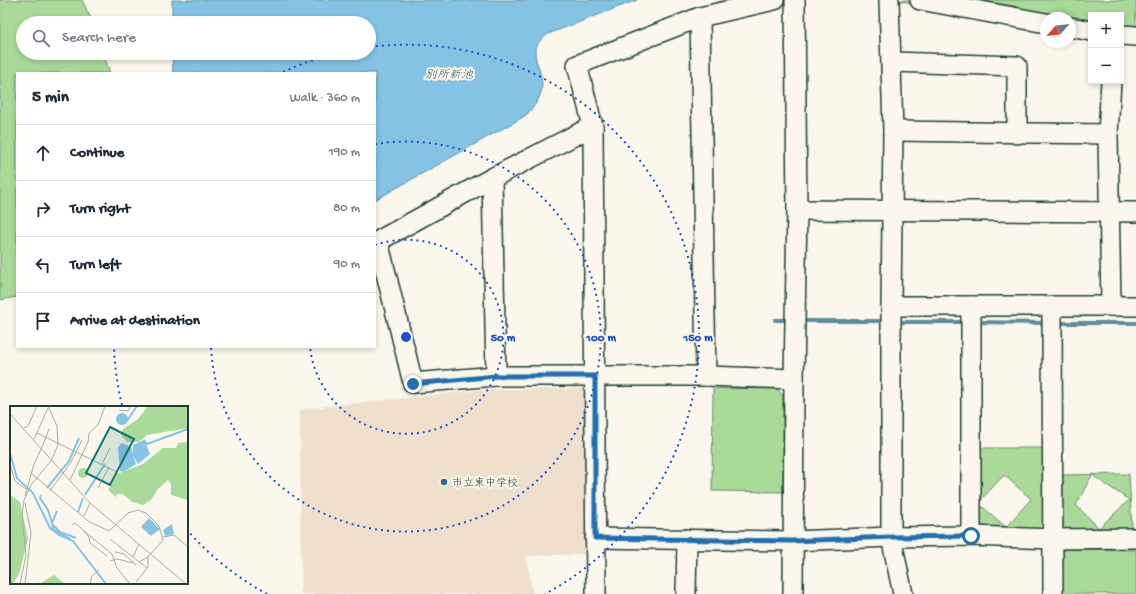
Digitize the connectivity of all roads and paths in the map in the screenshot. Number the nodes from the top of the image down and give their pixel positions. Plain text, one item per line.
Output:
1 (774, 0) edge
2 (795, 0) edge
3 (889, 0) edge
4 (920, 0) edge
5 (700, 17) junction
6 (1040, 22) edge
7 (1076, 28) edge
8 (1088, 30) edge
9 (1124, 35) edge
10 (1136, 36) edge
11 (892, 62) junction
12 (1111, 84) edge
13 (593, 126) junction
14 (893, 131) junction
15 (1017, 134) junction
16 (1108, 134) junction
17 (492, 178) junction
18 (892, 209) junction
19 (797, 210) junction
20 (1109, 212) junction
21 (1136, 212) edge
22 (891, 306) junction
23 (971, 306) junction
24 (1052, 306) junction
25 (1111, 306) junction
26 (1136, 306) edge
27 (496, 376) junction
28 (595, 376) junction
29 (706, 376) junction
30 (794, 379) junction
31 (971, 536) junction
32 (891, 537) junction
33 (595, 538) junction
34 (1136, 538) edge
35 (687, 539) junction
36 (1054, 539) junction
37 (792, 541) junction
38 (596, 594) edge
39 (686, 594) edge
40 (793, 594) edge
41 (903, 594) edge
42 (1053, 594) edge

1 - 5 street
2 - 19 street
3 - 11 street
4 - 6 street
5 - 13 street
5 - 29 street
7 - 8 street
9 - 10 street
11 - 14 street
11 - 15 street
12 - 16 street
13 - 17 street
13 - 28 street
14 - 15 street
14 - 18 street
15 - 16 street
16 - 20 street
17 - 27 street
17 - 27 street
18 - 19 street
18 - 20 street
18 - 22 street
19 - 30 street
20 - 21 street
20 - 25 street
22 - 23 street
22 - 32 street
23 - 24 street
23 - 31 street
24 - 25 street
24 - 36 street
25 - 26 street
27 - 28 street
28 - 29 street
28 - 33 street
29 - 30 street
30 - 37 street
31 - 32 street
31 - 36 street
32 - 37 street
32 - 41 street
33 - 35 street
33 - 38 street
34 - 36 street
35 - 37 street
35 - 39 street
36 - 42 street
37 - 40 street

